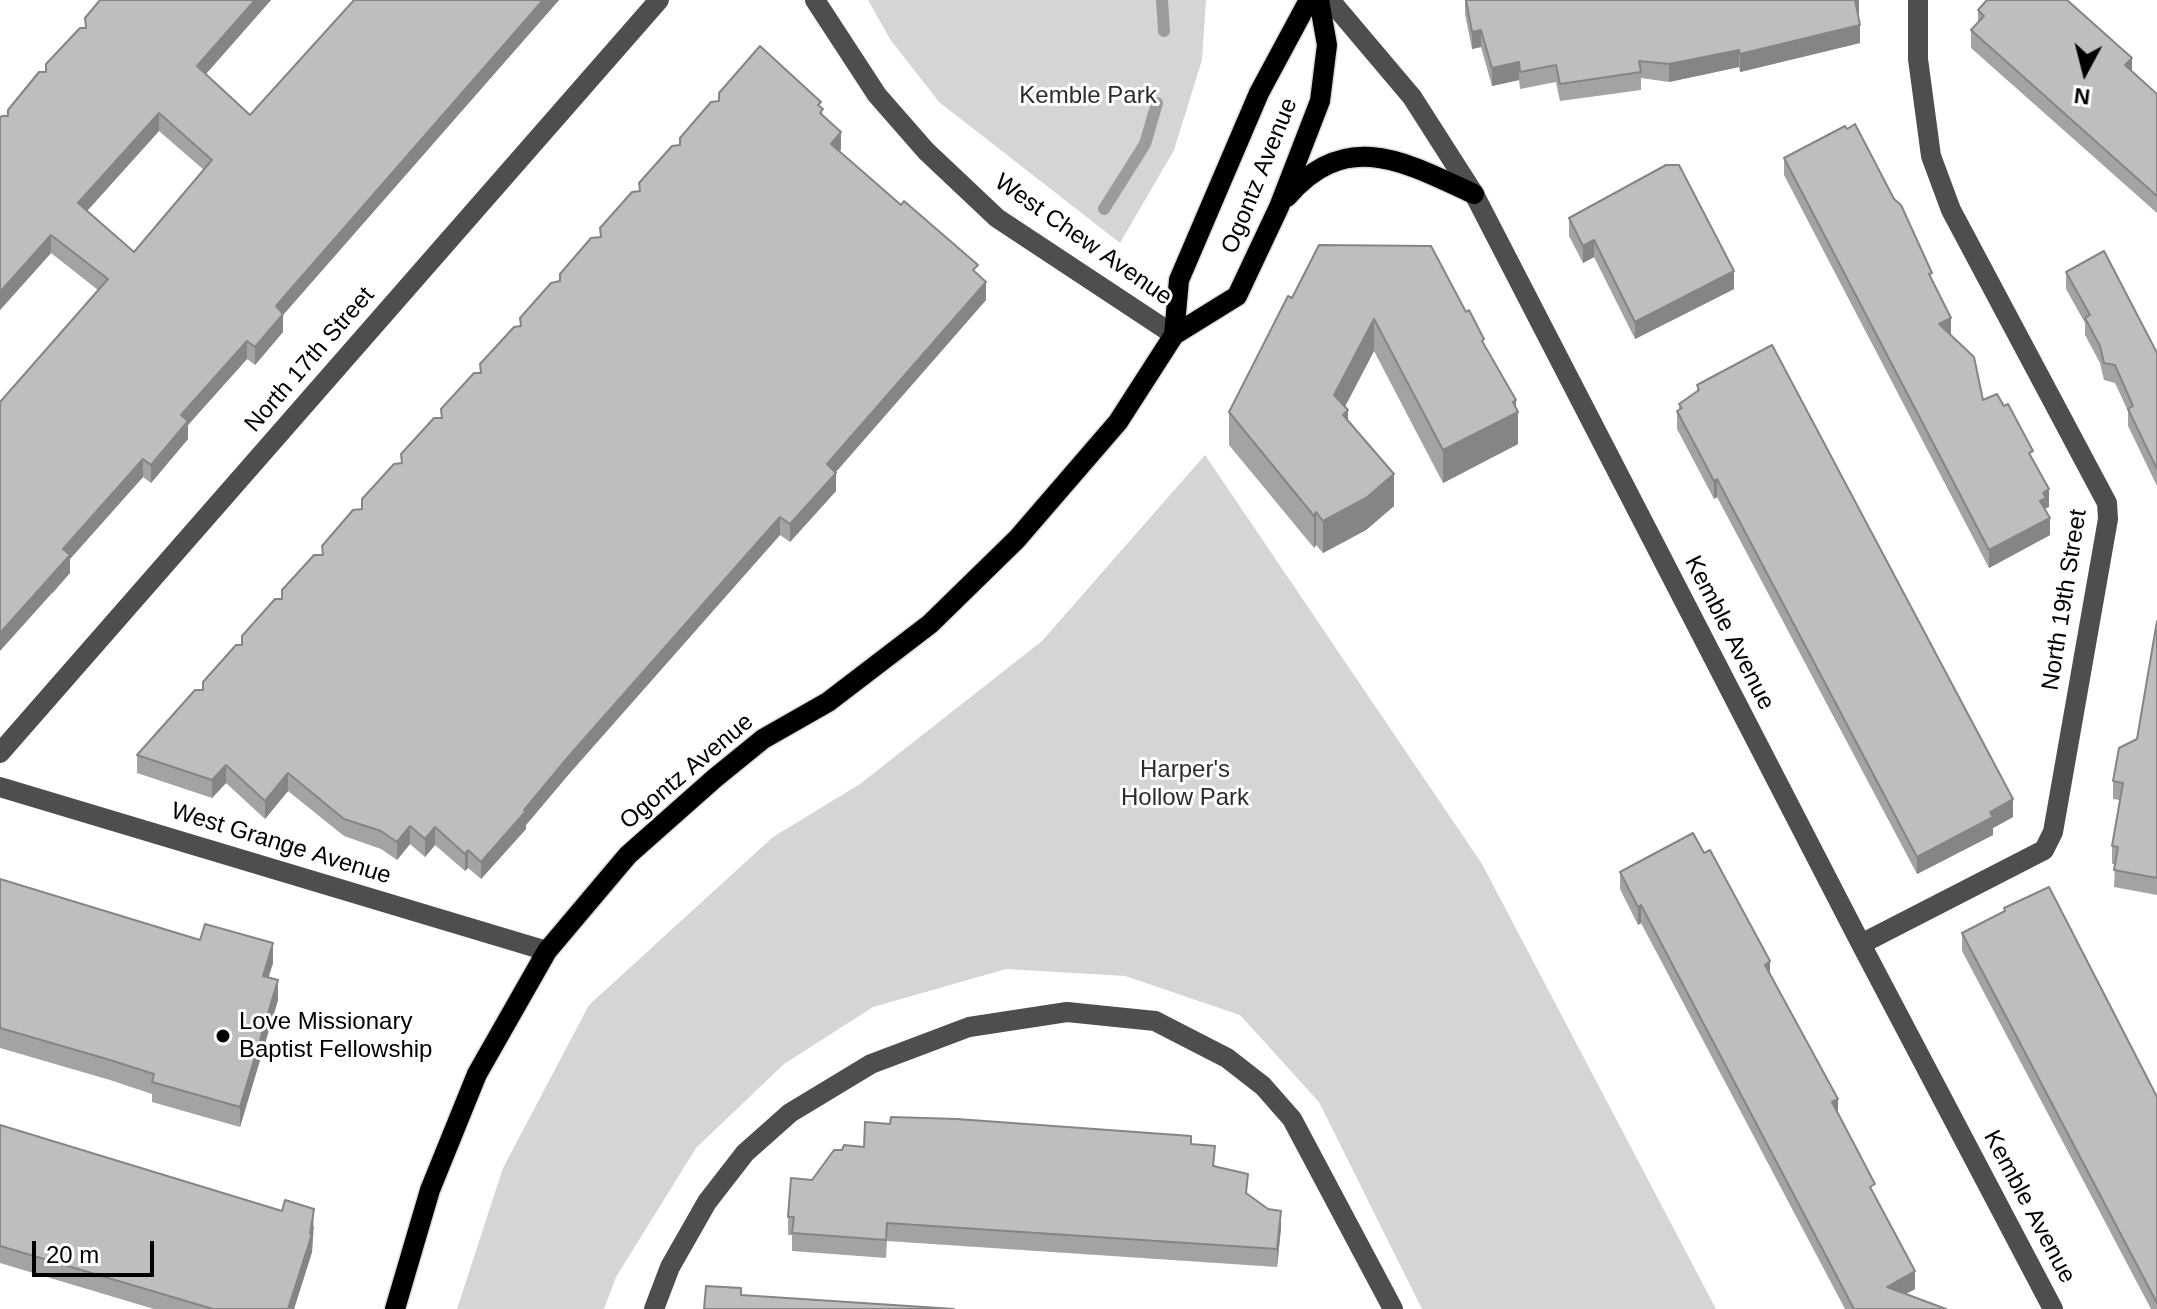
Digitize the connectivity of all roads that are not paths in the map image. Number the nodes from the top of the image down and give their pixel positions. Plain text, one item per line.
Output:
1 (659, 0) edge
2 (815, 0) edge
3 (1309, 0) edge
4 (1319, 0) edge
5 (1330, 0) edge
6 (1918, 0) edge
7 (1474, 194) junction
8 (1279, 207) junction
9 (1174, 335) junction
10 (0, 753) edge
11 (0, 787) edge
12 (1861, 944) junction
13 (547, 951) junction
14 (395, 1309) edge
15 (654, 1309) edge
16 (1393, 1309) edge
17 (2053, 1309) edge

1 - 10 street, North 17th Street
2 - 9 street, West Chew Avenue
3 - 9 main road, Ogontz Avenue
4 - 8 main road, Ogontz Avenue
5 - 7 street, Kemble Avenue
6 - 12 street, North 19th Street
7 - 8 main road
7 - 12 street, Kemble Avenue
8 - 9 main road, Ogontz Avenue
9 - 13 main road, Ogontz Avenue
11 - 13 street, West Grange Avenue
12 - 17 street, Kemble Avenue
13 - 14 main road, Ogontz Avenue
15 - 16 street

